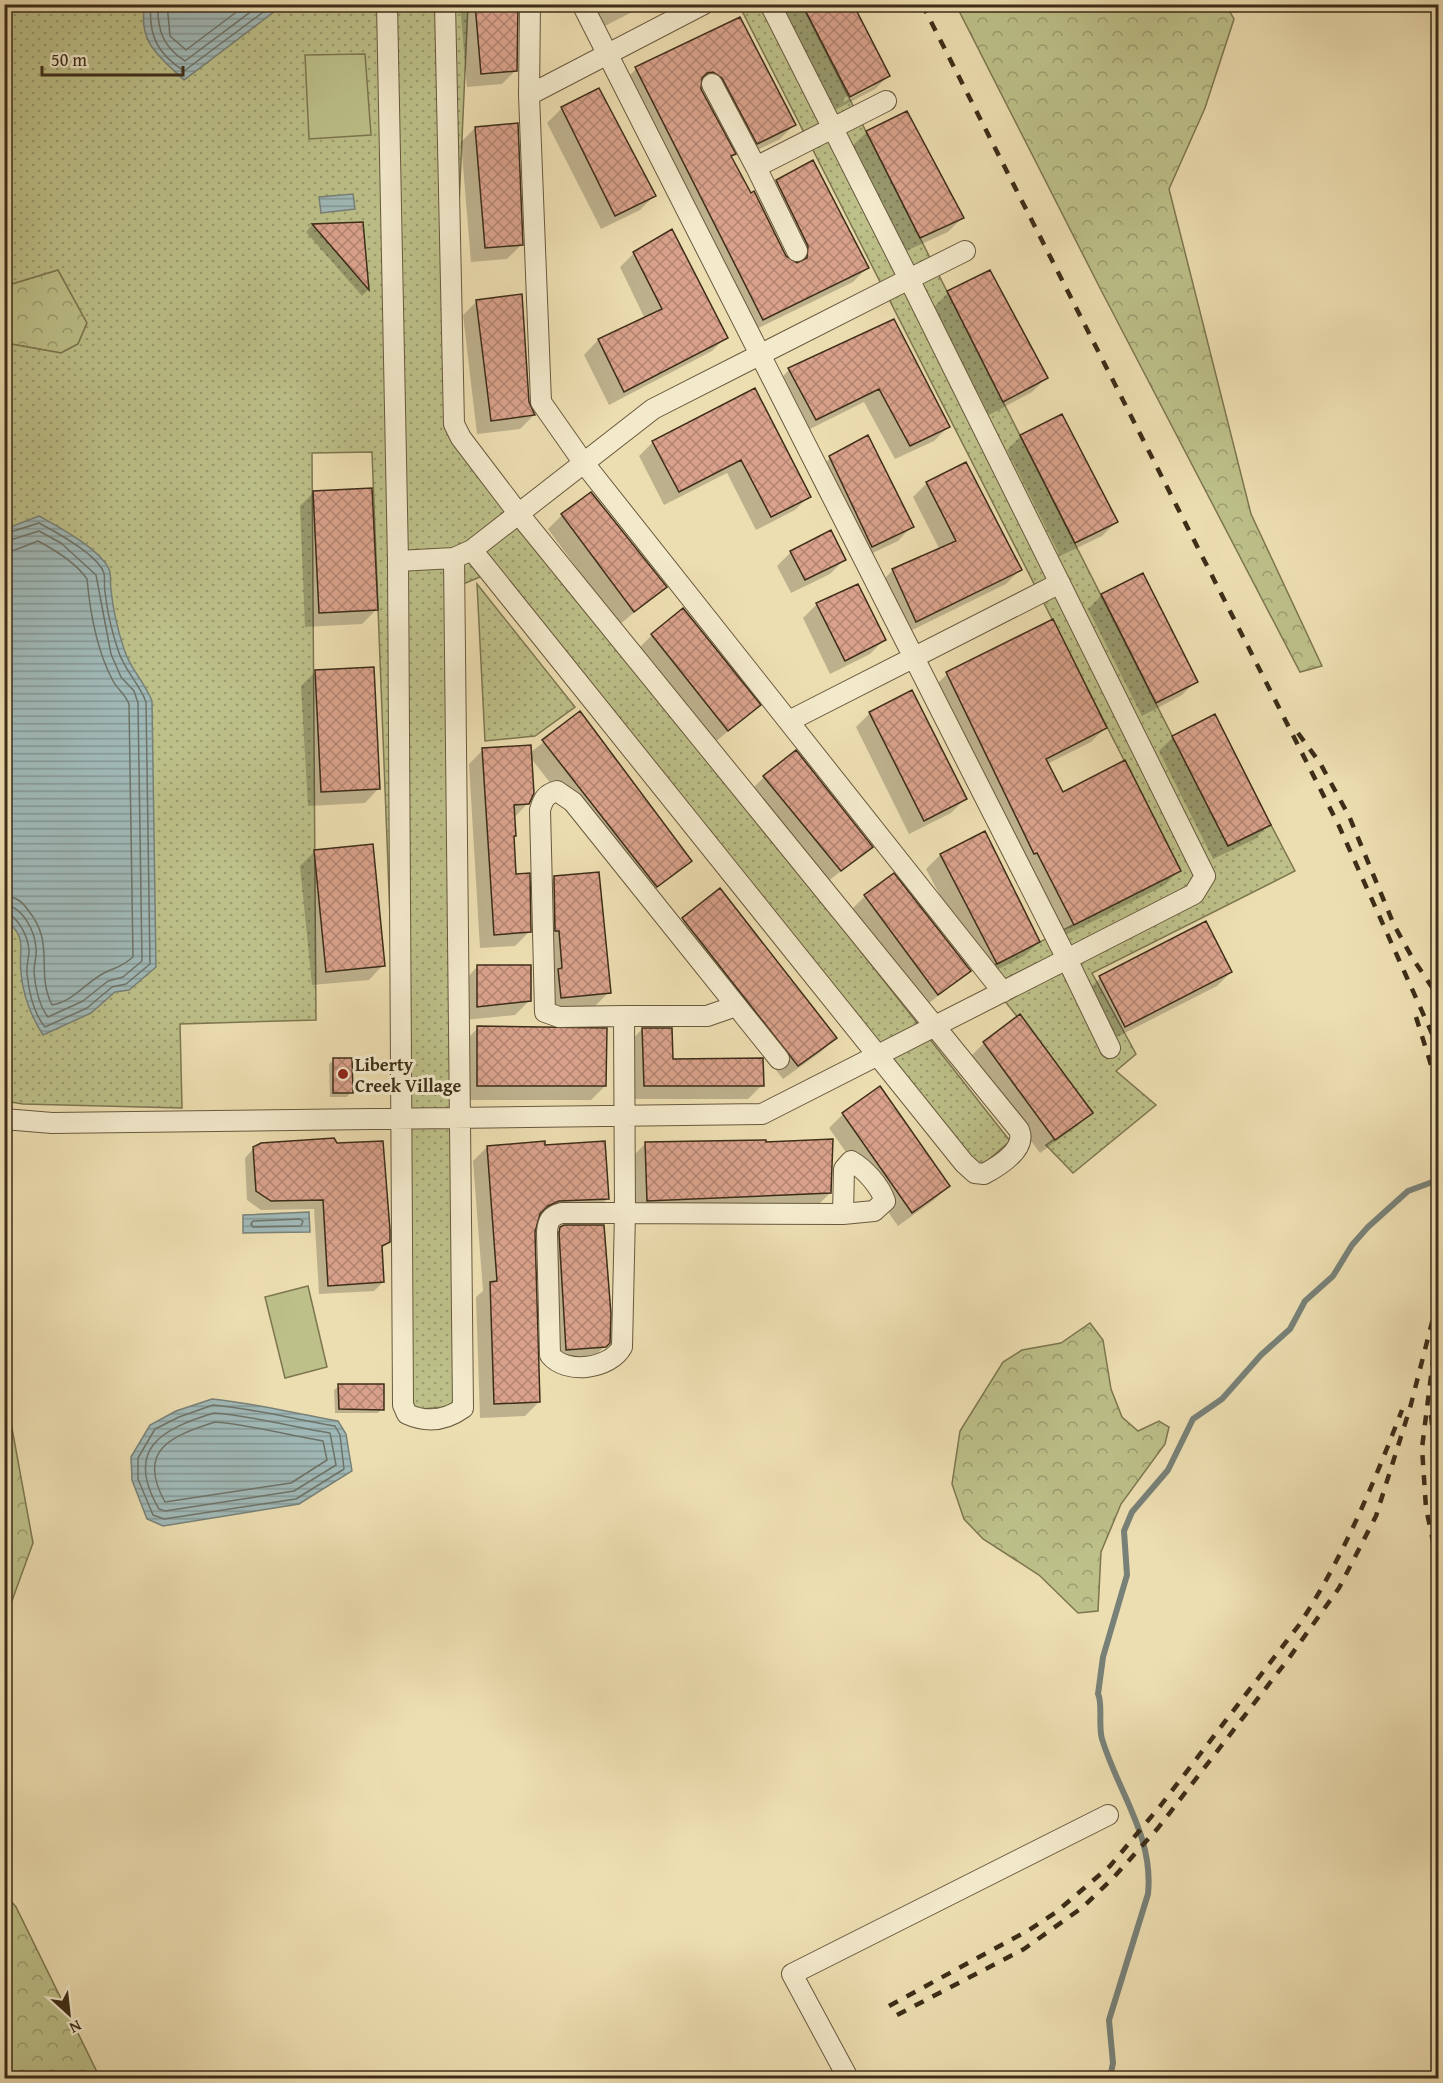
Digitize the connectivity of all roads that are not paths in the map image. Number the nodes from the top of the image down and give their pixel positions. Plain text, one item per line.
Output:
1 (387, 4) edge
2 (445, 4) edge
3 (530, 4) edge
4 (582, 4) edge
5 (704, 4) edge
6 (770, 4) edge
7 (607, 55) junction
8 (712, 84) dead end
9 (529, 95) junction
10 (886, 101) dead end
11 (832, 126) junction
12 (756, 167) junction
13 (797, 251) dead end
14 (965, 251) dead end
15 (909, 279) junction
16 (760, 355) junction
17 (583, 462) junction
18 (518, 513) junction
19 (463, 554) junction
20 (398, 561) junction
21 (1060, 583) junction
22 (914, 657) junction
23 (789, 721) junction
24 (1067, 959) junction
25 (1003, 992) junction
26 (736, 1006) junction
27 (624, 1016) junction
28 (936, 1027) junction
29 (1110, 1048) dead end
30 (880, 1056) junction
31 (779, 1059) dead end
32 (625, 1116) junction
33 (4, 1119) edge
34 (400, 1119) junction
35 (461, 1119) junction
36 (625, 1213) junction
37 (843, 1214) dead end
38 (1108, 1815) dead end
39 (848, 2079) edge

1 - 20 street
2 - 18 street
3 - 9 street
4 - 7 street
5 - 7 street
6 - 11 street
7 - 9 street
7 - 16 street
8 - 12 street
9 - 17 street
10 - 11 street
11 - 12 street
11 - 15 street
12 - 13 street
14 - 15 street
15 - 16 street
15 - 21 street
16 - 17 street
16 - 22 street
17 - 18 street
17 - 23 street
18 - 19 street
18 - 28 street
19 - 20 street
19 - 30 street
19 - 35 street
20 - 34 street
21 - 22 street
21 - 24 street
22 - 23 street
22 - 24 street
23 - 25 street
24 - 25 street
24 - 29 street
25 - 28 street
26 - 27 street
26 - 27 street
26 - 31 street
27 - 32 street
28 - 30 street
28 - 30 street
30 - 32 street
32 - 35 street
32 - 36 street
33 - 34 street
34 - 35 street
34 - 35 street
36 - 36 street
36 - 37 street
38 - 39 street

